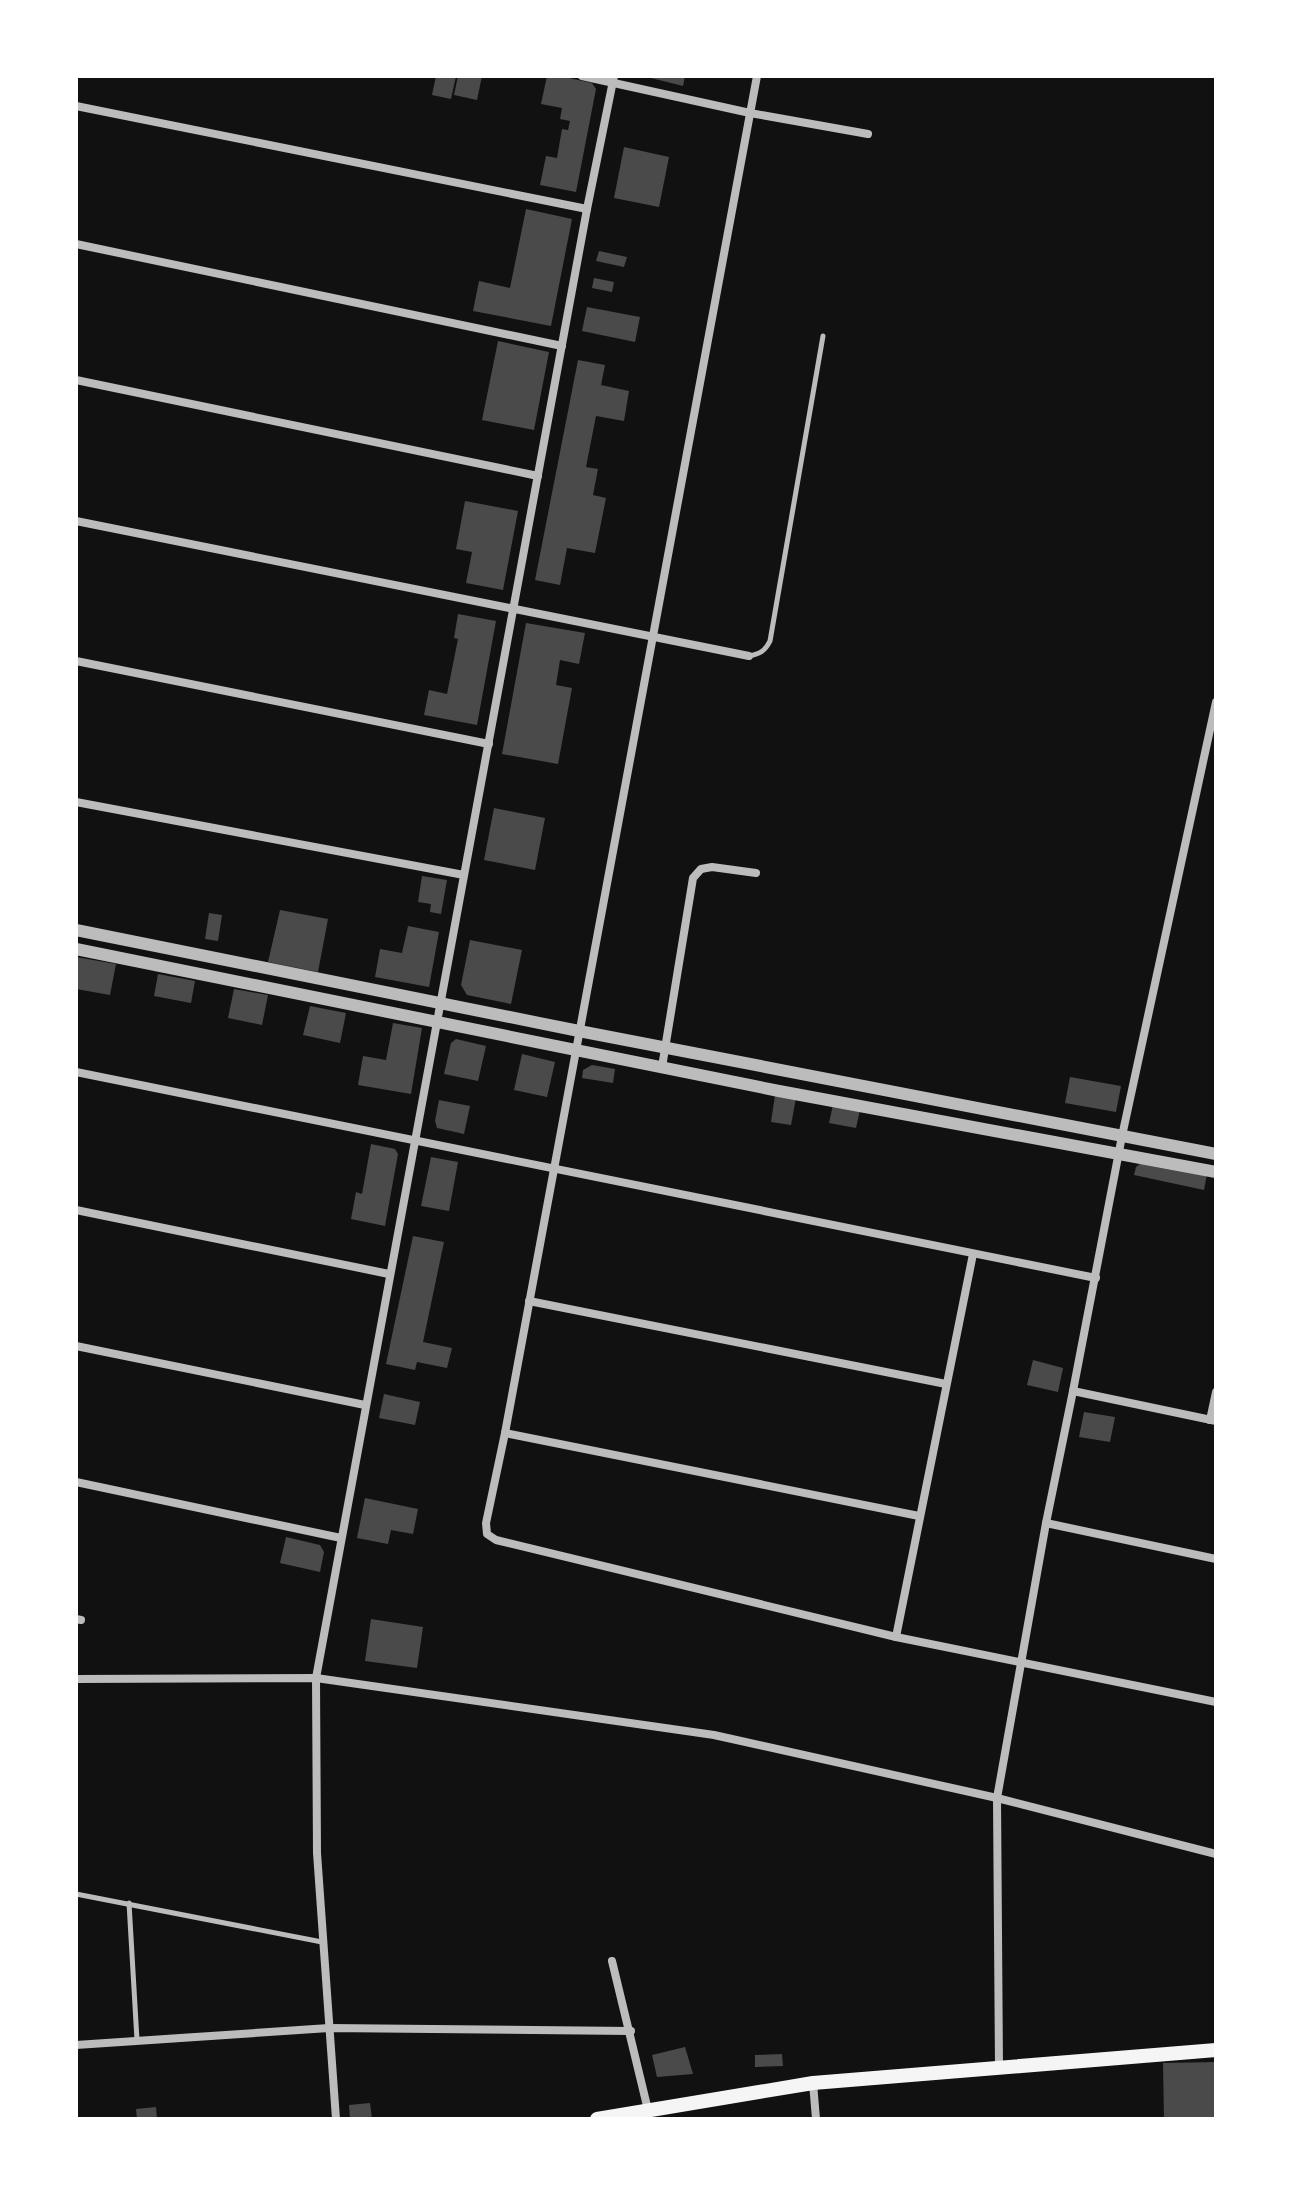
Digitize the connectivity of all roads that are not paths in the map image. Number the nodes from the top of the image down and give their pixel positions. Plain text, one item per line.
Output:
1 (582, 76) edge
2 (757, 76) edge
3 (614, 80) edge
4 (76, 106) edge
5 (750, 113) junction
6 (868, 134) dead end
7 (587, 209) junction
8 (76, 244) edge
9 (823, 336) dead end
10 (562, 346) junction
11 (76, 380) edge
12 (538, 476) junction
13 (76, 521) edge
14 (514, 608) junction
15 (653, 636) junction
16 (749, 656) joint
17 (76, 661) edge
18 (1216, 702) edge
19 (1213, 729) edge
20 (489, 744) junction
21 (76, 802) edge
22 (756, 873) dead end
23 (464, 875) junction
24 (76, 930) edge
25 (76, 949) edge
26 (441, 1002) junction
27 (437, 1021) junction
28 (579, 1031) junction
29 (665, 1046) junction
30 (576, 1050) junction
31 (662, 1067) junction
32 (76, 1072) edge
33 (1122, 1136) junction
34 (415, 1140) junction
35 (1120, 1154) junction
36 (1216, 1154) edge
37 (554, 1169) junction
38 (1216, 1172) edge
39 (76, 1210) edge
40 (973, 1254) junction
41 (389, 1274) junction
42 (1096, 1278) junction
43 (529, 1301) junction
44 (76, 1346) edge
45 (946, 1384) junction
46 (1073, 1391) junction
47 (1216, 1392) edge
48 (365, 1405) junction
49 (1213, 1420) edge
50 (505, 1433) junction
51 (76, 1482) edge
52 (919, 1516) junction
53 (1046, 1523) junction
54 (341, 1538) junction
55 (1216, 1559) edge
56 (896, 1637) junction
57 (1020, 1662) junction
58 (316, 1678) junction
59 (76, 1679) edge
60 (1216, 1702) edge
61 (997, 1798) junction
62 (1216, 1854) edge
63 (76, 1894) edge
64 (129, 1903) junction
65 (323, 1942) junction
66 (612, 1961) dead end
67 (329, 2028) junction
68 (631, 2031) junction
69 (137, 2040) junction
70 (76, 2045) edge
71 (1216, 2050) edge
72 (999, 2068) junction
73 (813, 2083) junction
74 (648, 2110) junction
75 (336, 2119) edge
76 (597, 2119) edge
77 (816, 2119) edge

1 - 3 street
2 - 5 street
3 - 5 street
3 - 7 street
4 - 7 street
5 - 6 street
5 - 15 street
7 - 10 street
8 - 10 street
9 - 16 lane
10 - 12 street
11 - 12 street
12 - 14 street
13 - 14 street
14 - 15 street
14 - 20 street
15 - 16 street
15 - 28 street
17 - 20 street
18 - 19 street
19 - 33 street
20 - 23 street
21 - 23 street
22 - 29 street
23 - 26 street
24 - 26 street
25 - 27 street
26 - 27 street
26 - 28 street
27 - 30 street
27 - 34 street
28 - 29 street
28 - 30 street
29 - 31 street
29 - 33 street
30 - 31 street
30 - 37 street
31 - 35 street
32 - 34 street
33 - 35 street
33 - 36 street
34 - 37 street
34 - 41 street
35 - 38 street
35 - 42 street
37 - 40 street
37 - 43 street
39 - 41 street
40 - 42 street
40 - 45 street
41 - 48 street
42 - 46 street
43 - 45 street
43 - 50 street
44 - 48 street
45 - 52 street
46 - 49 street
46 - 53 street
47 - 49 street
48 - 54 street
50 - 52 street
50 - 56 street
51 - 54 street
52 - 56 street
53 - 55 street
53 - 57 street
54 - 58 street
56 - 57 street
57 - 60 street
57 - 61 street
58 - 59 street
58 - 61 street
58 - 65 street
61 - 62 street
61 - 72 street
63 - 64 lane
64 - 65 lane
64 - 69 lane
65 - 67 street
66 - 68 street
67 - 68 street
67 - 69 street
67 - 75 street
68 - 74 street
69 - 70 street
71 - 72 main road
72 - 73 main road
73 - 74 main road
73 - 77 street
74 - 76 main road

